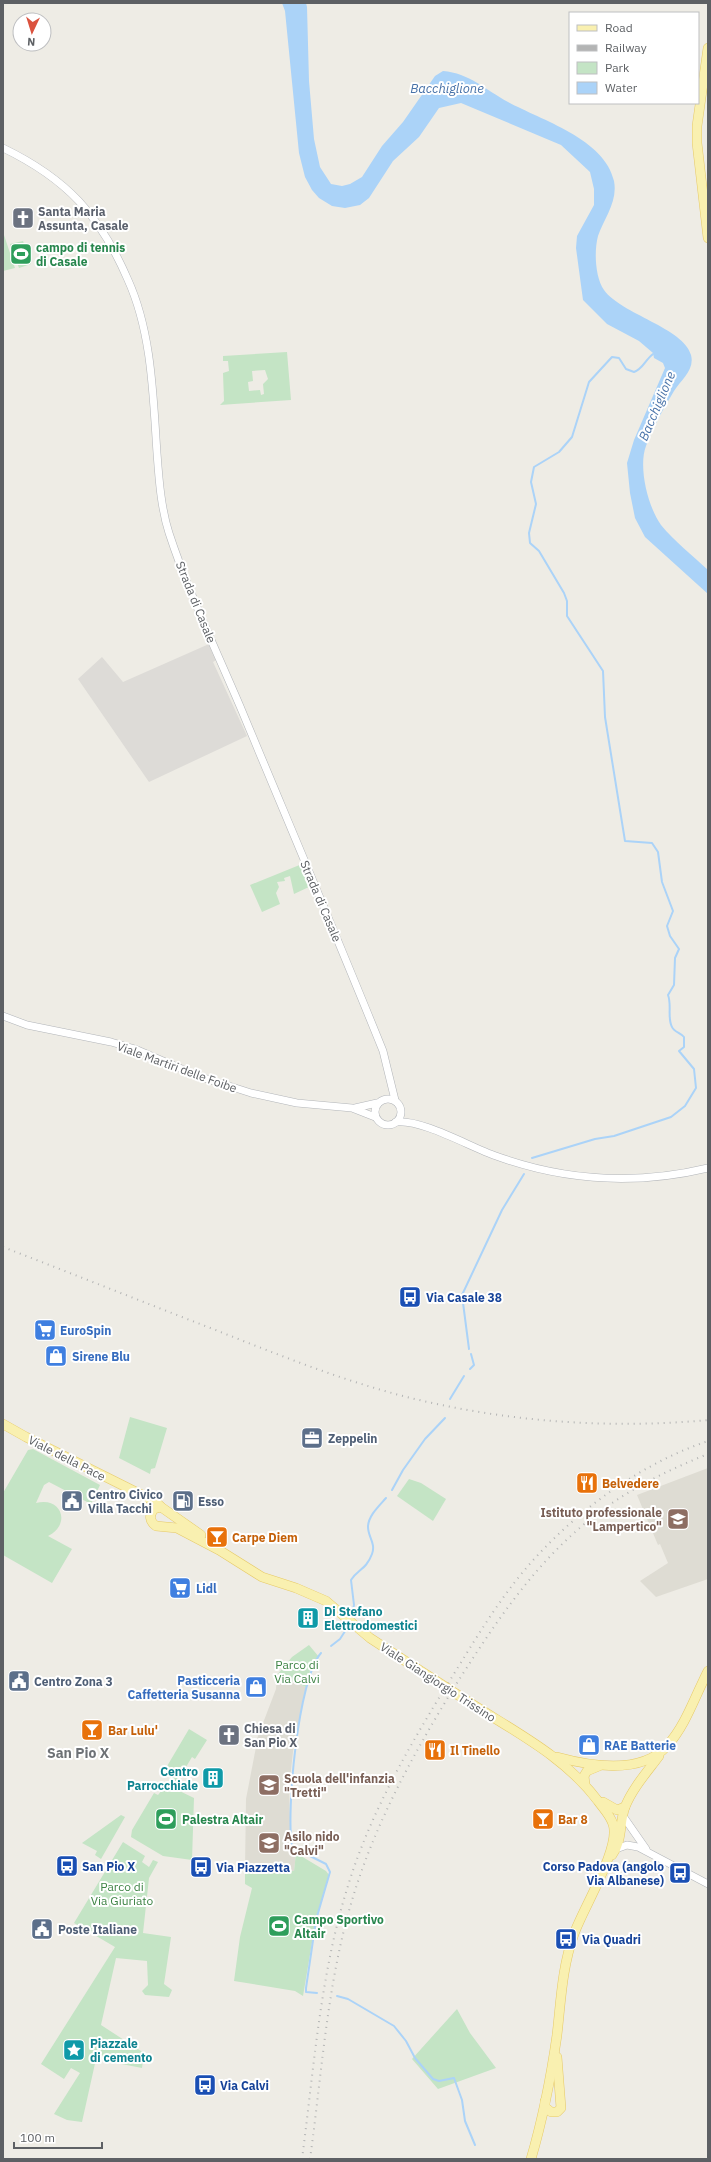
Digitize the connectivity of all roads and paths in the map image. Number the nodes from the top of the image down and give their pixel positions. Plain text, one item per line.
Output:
1 (708, 48) edge
2 (3, 148) edge
3 (708, 238) edge
4 (3, 1016) edge
5 (390, 1082) junction
6 (395, 1100) junction
7 (379, 1102) junction
8 (352, 1108) junction
9 (401, 1110) junction
10 (376, 1117) junction
11 (396, 1122) junction
12 (416, 1124) junction
13 (708, 1168) edge
14 (3, 1424) edge
15 (132, 1491) junction
16 (164, 1510) junction
17 (152, 1512) junction
18 (165, 1525) junction
19 (219, 1550) junction
20 (237, 1561) joint
21 (708, 1671) edge
22 (708, 1681) edge
23 (694, 1701) junction
24 (668, 1746) junction
25 (556, 1757) junction
26 (639, 1763) junction
27 (602, 1765) junction
28 (647, 1773) junction
29 (585, 1784) junction
30 (592, 1793) junction
31 (624, 1811) junction
32 (616, 1842) junction
33 (649, 1852) junction
34 (606, 1864) junction
35 (708, 1884) edge
36 (557, 2035) junction
37 (546, 2100) junction
38 (560, 2100) junction
39 (551, 2112) junction
40 (538, 2134) junction
41 (531, 2159) edge

1 - 3 main road
2 - 5 street, Strada di Casale
4 - 8 street, Viale Martiri delle Foibe
5 - 6 street, Strada di Casale
5 - 7 street
6 - 7 street
6 - 9 street
7 - 8 street, Viale Martiri delle Foibe
7 - 10 street
8 - 10 street, Viale Martiri delle Foibe
9 - 11 street
9 - 12 street
10 - 11 street
11 - 12 street
12 - 13 street
14 - 15 main road, Viale della Pace
15 - 16 main road, Viale della Pace
15 - 17 main road, Viale della Pace
16 - 17 main road
16 - 18 main road
16 - 19 main road, Viale della Pace
17 - 18 main road, Viale della Pace
18 - 19 main road, Viale della Pace
19 - 20 main road, Viale della Pace
20 - 25 main road, Viale Giangiorgio Trissino, bridge
21 - 23 main road, Viale Giangiorgio Trissino
22 - 23 main road, Viale Giangiorgio Trissino
23 - 24 main road, Viale Giangiorgio Trissino
24 - 26 main road, Viale Giangiorgio Trissino
24 - 28 main road
25 - 27 main road, Viale Giangiorgio Trissino
25 - 29 main road, Viale Giangiorgio Trissino
26 - 27 main road, Viale Giangiorgio Trissino
26 - 28 main road
27 - 29 main road, Viale Giangiorgio Trissino
28 - 31 main road
29 - 30 main road, Viale Giangiorgio Trissino
30 - 31 main road
30 - 32 main road, Viale Giangiorgio Trissino
31 - 32 main road
31 - 33 street
32 - 33 street
32 - 34 main road
32 - 34 main road
33 - 35 street
34 - 36 main road
36 - 37 main road
36 - 38 main road
37 - 38 main road
37 - 39 main road
37 - 40 main road
38 - 39 main road
39 - 40 main road
40 - 41 main road

